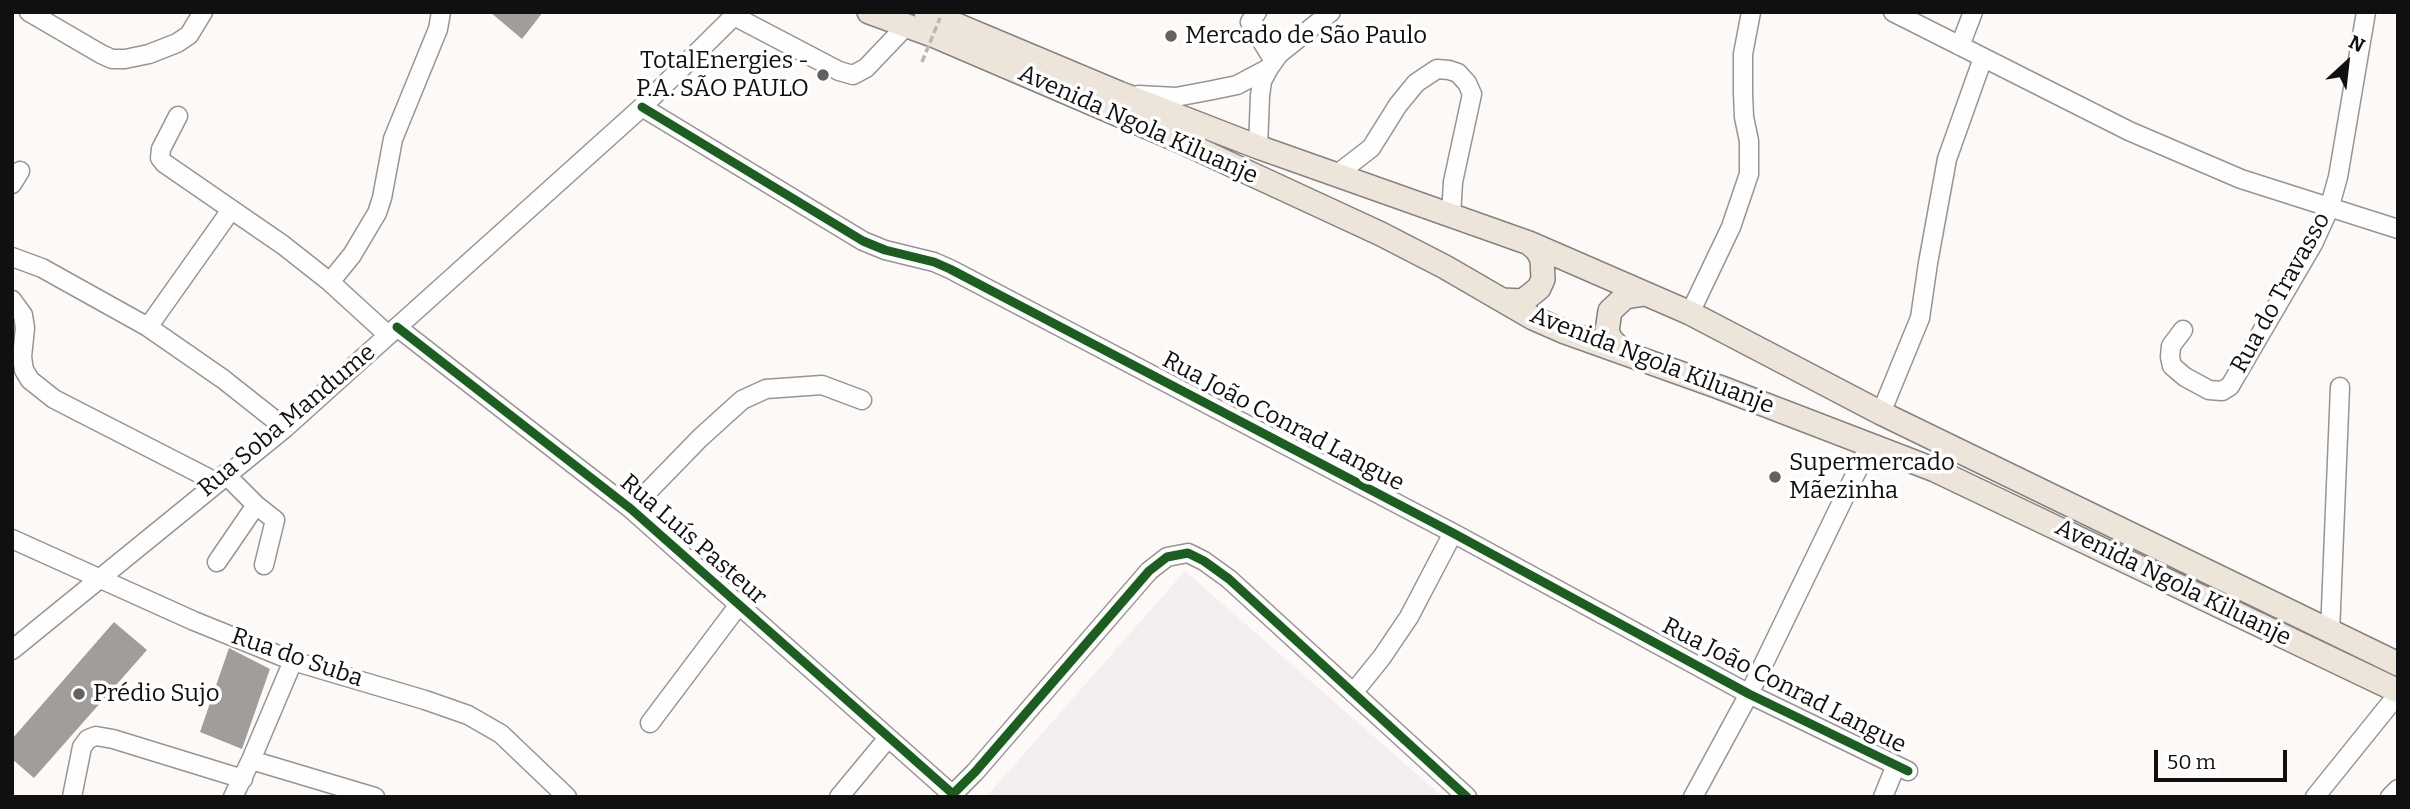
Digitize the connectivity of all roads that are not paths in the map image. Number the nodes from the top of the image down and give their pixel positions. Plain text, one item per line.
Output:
1 (29, 12) edge
2 (203, 12) edge
3 (441, 12) edge
4 (869, 12) edge
5 (1257, 12) edge
6 (1331, 12) edge
7 (1751, 12) edge
8 (1893, 12) edge
9 (1973, 12) edge
10 (2366, 12) edge
11 (736, 14) edge
12 (927, 16) edge
13 (1960, 46) junction
14 (1983, 58) junction
15 (1271, 64) junction
16 (1118, 93) junction
17 (642, 107) junction
18 (178, 116) dead end
19 (1258, 147) junction
20 (1336, 175) junction
21 (2329, 209) junction
22 (231, 210) junction
23 (1451, 215) junction
24 (2398, 229) edge
25 (1529, 243) junction
26 (12, 257) edge
27 (330, 282) junction
28 (1645, 295) junction
29 (12, 300) edge
30 (1502, 300) junction
31 (1690, 313) junction
32 (148, 327) junction
33 (2183, 330) dead end
34 (392, 331) junction
35 (1626, 354) junction
36 (2340, 387) dead end
37 (862, 400) dead end
38 (1881, 413) junction
39 (285, 428) junction
40 (1870, 444) junction
41 (221, 478) junction
42 (256, 505) junction
43 (631, 509) junction
44 (1453, 533) junction
45 (12, 539) edge
46 (217, 562) dead end
47 (264, 565) dead end
48 (99, 577) junction
49 (738, 606) junction
50 (2330, 632) junction
51 (12, 650) edge
52 (293, 661) junction
53 (2398, 664) edge
54 (1353, 692) junction
55 (2398, 693) edge
56 (1749, 694) junction
57 (650, 723) dead end
58 (888, 738) junction
59 (251, 761) junction
60 (243, 779) junction
61 (2398, 789) edge
62 (954, 795) edge
63 (72, 797) edge
64 (233, 797) edge
65 (375, 797) edge
66 (567, 797) edge
67 (839, 797) edge
68 (1467, 797) edge
69 (1693, 797) edge
70 (1883, 797) edge
71 (2315, 797) edge
72 (2390, 797) edge

1 - 2 street
3 - 27 street
4 - 12 main road, Avenida Ngola Kiluanje
5 - 15 street
6 - 15 street
7 - 31 street
8 - 13 street
9 - 13 street
10 - 21 street, Rua do Travasso
11 - 12 street
11 - 17 street, Rua Soba Mandume
12 - 16 main road, Avenida Ngola Kiluanje
12 - 30 main road, Avenida Ngola Kiluanje
13 - 14 street
14 - 21 street
14 - 38 street
15 - 16 street
15 - 19 street
16 - 19 main road, Avenida Ngola Kiluanje
17 - 34 street, Rua Soba Mandume
17 - 44 street, Rua João Conrad Langue
18 - 22 street, Rua Luís Pasteur
19 - 20 main road, Avenida Ngola Kiluanje
20 - 23 main road, Avenida Ngola Kiluanje
20 - 23 street
21 - 24 street
21 - 33 street, Rua do Travasso
22 - 27 street, Rua Luís Pasteur
22 - 32 street
23 - 25 main road, Avenida Ngola Kiluanje
25 - 28 main road, Avenida Ngola Kiluanje
25 - 30 main road
26 - 32 street
27 - 34 street, Rua Luís Pasteur
28 - 31 main road, Avenida Ngola Kiluanje
28 - 35 main road
29 - 41 street
30 - 35 main road, Avenida Ngola Kiluanje
31 - 38 main road, Avenida Ngola Kiluanje
32 - 39 street
34 - 39 street, Rua Soba Mandume
34 - 43 street, Rua Luís Pasteur
35 - 40 main road, Avenida Ngola Kiluanje
36 - 50 street
37 - 43 street
38 - 50 main road, Avenida Ngola Kiluanje
39 - 41 street, Rua Soba Mandume
40 - 55 main road, Avenida Ngola Kiluanje
40 - 56 street
41 - 42 street
41 - 48 street, Rua Soba Mandume
42 - 46 street
42 - 47 street
43 - 49 street, Rua Luís Pasteur
44 - 54 street
44 - 56 street, Rua João Conrad Langue
45 - 48 street, Rua do Suba
48 - 51 street, Rua Soba Mandume
48 - 52 street, Rua do Suba
49 - 57 street
49 - 58 street, Rua Luís Pasteur
50 - 53 main road, Avenida Ngola Kiluanje
52 - 59 street
52 - 66 street, Rua do Suba
54 - 62 street
54 - 68 street
55 - 71 street
56 - 69 street
56 - 70 street, Rua João Conrad Langue
58 - 62 street, Rua Luís Pasteur
58 - 67 street
59 - 60 street
59 - 65 street
60 - 63 street
60 - 64 street
61 - 72 street

